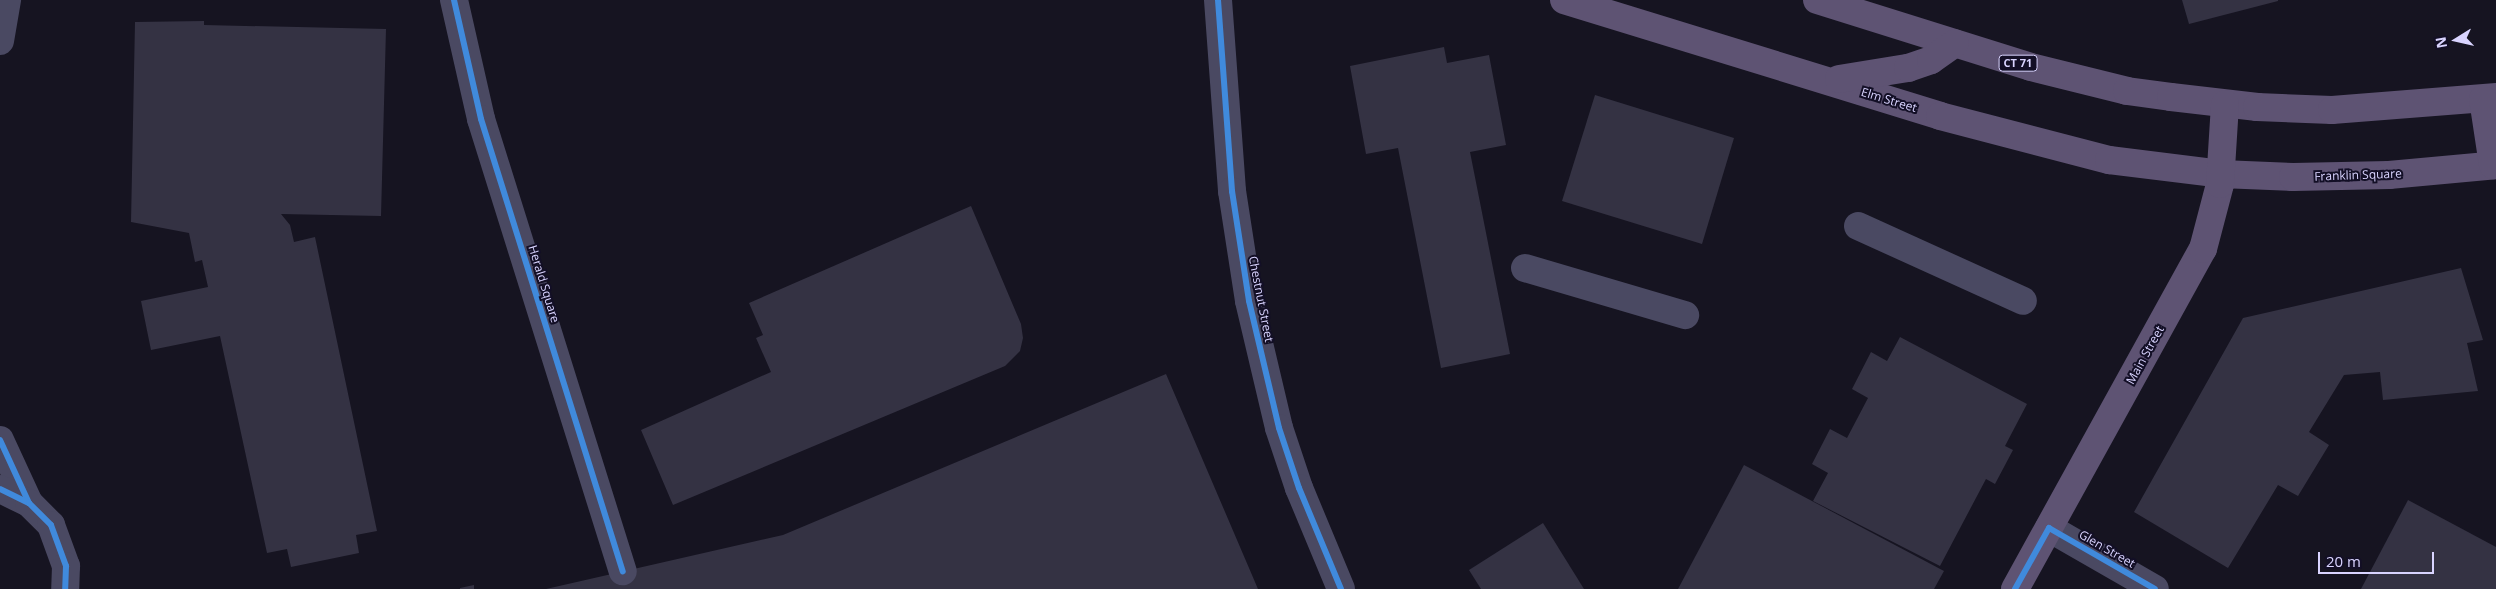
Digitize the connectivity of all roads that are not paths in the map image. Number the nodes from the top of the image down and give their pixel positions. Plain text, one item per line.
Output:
1 (7, 0) edge
2 (454, 0) edge
3 (1218, 0) edge
4 (1564, 0) edge
5 (1817, 0) edge
6 (0, 41) edge
7 (1955, 43) junction
8 (1825, 80) junction
9 (2490, 98) edge
10 (2225, 104) junction
11 (2495, 165) edge
12 (2220, 174) junction
13 (1858, 226) dead end
14 (1525, 268) dead end
15 (2023, 301) dead end
16 (1685, 315) dead end
17 (0, 440) edge
18 (0, 489) edge
19 (29, 503) junction
20 (2049, 528) junction
21 (623, 571) dead end
22 (65, 589) edge
23 (1341, 589) edge
24 (2015, 589) edge
25 (2155, 589) edge

1 - 6 street
2 - 21 street, Herald Square
3 - 23 street, Chestnut Street
4 - 8 main road, Elm Street
5 - 7 main road, CT 71
7 - 8 main road
7 - 10 main road, CT 71
8 - 12 main road, Elm Street
9 - 10 main road, CT 71
9 - 11 main road
10 - 12 main road, Main Street
11 - 12 main road, Franklin Square
12 - 20 main road, Main Street
13 - 15 street
14 - 16 street
17 - 19 street
18 - 19 street
19 - 22 street
20 - 24 main road, Main Street
20 - 25 street, Glen Street

